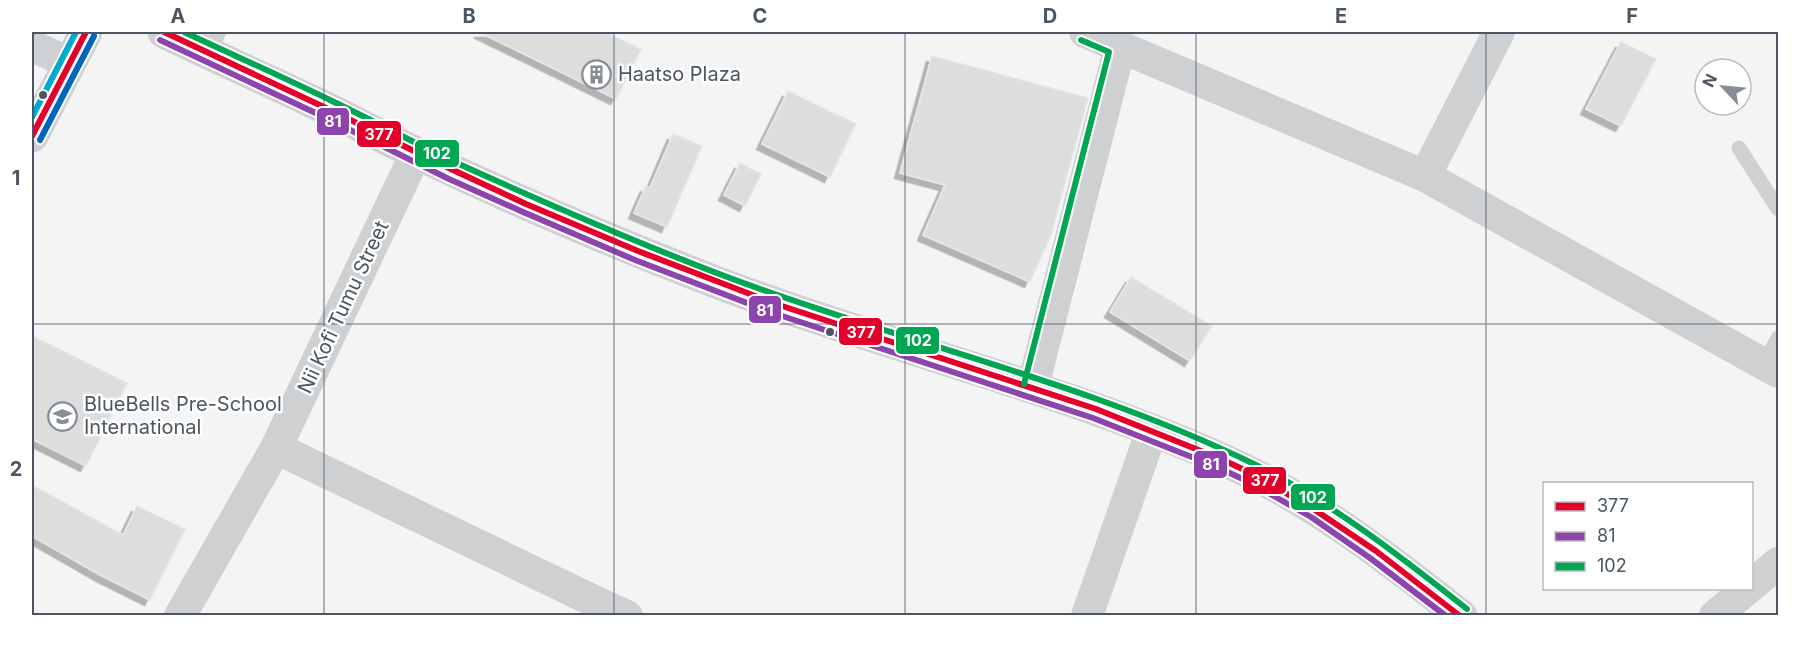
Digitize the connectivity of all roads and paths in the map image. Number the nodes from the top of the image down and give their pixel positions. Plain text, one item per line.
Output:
1 (86, 32) edge
2 (1085, 32) edge
3 (1499, 32) edge
4 (193, 39) edge
5 (32, 46) edge
6 (1120, 47) junction
7 (70, 63) junction
8 (32, 136) edge
9 (1739, 148) dead end
10 (416, 153) junction
11 (1425, 176) junction
12 (1779, 209) edge
13 (1774, 358) edge
14 (1033, 386) junction
15 (1152, 430) junction
16 (276, 448) junction
17 (1779, 563) edge
18 (1753, 584) edge
19 (1746, 590) edge
20 (593, 609) edge
21 (180, 615) edge
22 (627, 615) edge
23 (1087, 615) edge
24 (1461, 615) edge
25 (1715, 615) edge

1 - 7 street
2 - 6 street
3 - 11 street
4 - 10 street
5 - 7 street
6 - 11 street
6 - 14 street
7 - 8 street
9 - 12 lane
10 - 14 street
10 - 16 street, Nii Kofi Tumu Street
11 - 13 street
14 - 15 street
15 - 23 street
15 - 24 street
16 - 20 street
16 - 21 street, Nii Kofi Tumu Street
17 - 18 street
19 - 25 street
20 - 22 street

